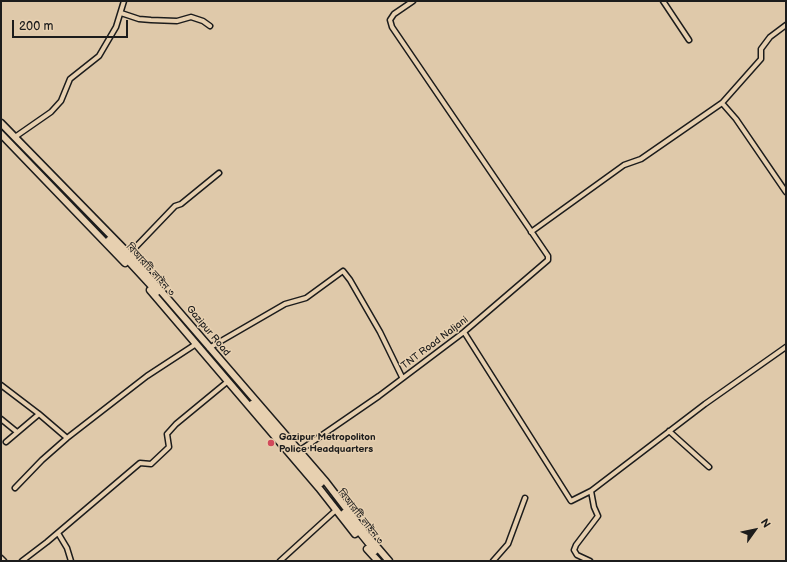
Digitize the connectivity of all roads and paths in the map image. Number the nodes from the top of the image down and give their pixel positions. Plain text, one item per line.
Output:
1 (124, 1) edge
2 (413, 1) edge
3 (663, 1) edge
4 (121, 13) junction
5 (786, 25) edge
6 (210, 26) dead end
7 (690, 40) dead end
8 (722, 103) junction
9 (1, 123) edge
10 (1, 128) edge
11 (2, 137) edge
12 (15, 137) junction
13 (218, 173) dead end
14 (786, 192) edge
15 (531, 232) junction
16 (129, 254) junction
17 (464, 332) junction
18 (196, 344) junction
19 (786, 347) edge
20 (209, 348) junction
21 (402, 377) junction
22 (227, 382) junction
23 (1, 386) edge
24 (39, 414) junction
25 (1, 419) edge
26 (669, 431) junction
27 (17, 432) junction
28 (67, 438) junction
29 (6, 442) dead end
30 (299, 451) junction
31 (709, 467) dead end
32 (14, 488) dead end
33 (591, 491) junction
34 (525, 498) dead end
35 (336, 510) junction
36 (58, 533) junction
37 (1, 558) edge
38 (4, 561) edge
39 (22, 561) edge
40 (71, 561) edge
41 (280, 561) edge
42 (378, 561) edge
43 (384, 561) edge
44 (389, 561) edge
45 (493, 561) edge
46 (590, 561) edge

1 - 4 street
2 - 15 street
3 - 7 street
4 - 6 street
4 - 12 street
5 - 8 street
8 - 14 street
8 - 15 street
9 - 12 main road, Gazipur Road
10 - 43 main road, বিআরটি লাইন ৩
11 - 18 main road, Gazipur Road
12 - 16 main road, Gazipur Road
13 - 16 street
15 - 17 street, TNT Road Naljani
16 - 20 main road, Gazipur Road
17 - 21 street, TNT Road Naljani
17 - 33 street
18 - 22 main road, Gazipur Road
18 - 28 street
19 - 26 street
20 - 21 street
20 - 30 main road, Gazipur Road
21 - 30 street, TNT Road Naljani
22 - 35 main road, Gazipur Road
22 - 36 street
23 - 24 street
24 - 27 street
24 - 28 street
25 - 27 street
26 - 31 street
26 - 33 street
27 - 29 street
28 - 32 street
30 - 44 main road, Gazipur Road
33 - 46 street
34 - 45 street
35 - 41 street
35 - 42 main road, Gazipur Road
36 - 39 street
36 - 40 street
37 - 38 street

